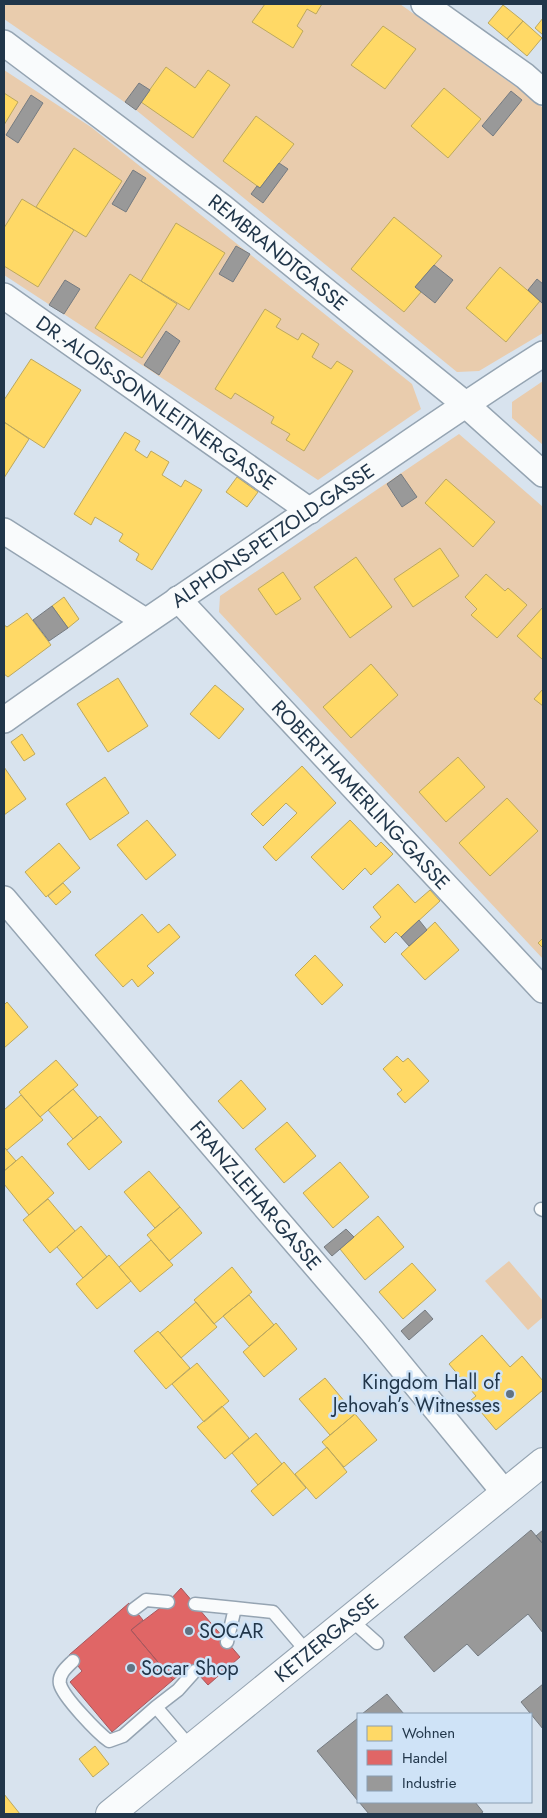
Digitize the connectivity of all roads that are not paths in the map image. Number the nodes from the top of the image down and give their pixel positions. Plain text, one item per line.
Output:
1 (424, 4) edge
2 (4, 43) edge
3 (543, 92) edge
4 (4, 296) edge
5 (543, 354) edge
6 (466, 404) junction
7 (543, 474) edge
8 (310, 511) junction
9 (4, 531) edge
10 (178, 599) junction
11 (145, 621) junction
12 (4, 720) edge
13 (4, 899) edge
14 (543, 990) edge
15 (543, 1462) edge
16 (505, 1493) junction
17 (168, 1602) dead end
18 (195, 1604) dead end
19 (235, 1608) junction
20 (134, 1609) dead end
21 (350, 1619) junction
22 (227, 1642) dead end
23 (377, 1643) dead end
24 (308, 1653) junction
25 (73, 1661) dead end
26 (195, 1671) dead end
27 (156, 1707) junction
28 (191, 1748) junction
29 (110, 1814) edge

1 - 3 street
2 - 6 street, REMBRANDTGASSE
4 - 8 street, DR.-ALOIS-SONNLEITNER-GASSE
5 - 6 street, ALPHONS-PETZOLD-GASSE
6 - 7 street, REMBRANDTGASSE
6 - 8 street, ALPHONS-PETZOLD-GASSE
8 - 10 street, ALPHONS-PETZOLD-GASSE
9 - 11 street
10 - 11 street, ALPHONS-PETZOLD-GASSE
10 - 14 street, ROBERT-HAMERLING-GASSE
11 - 12 street, ALPHONS-PETZOLD-GASSE
13 - 16 street, FRANZ-LEHAR-GASSE
15 - 16 main road, KETZERGASSE
16 - 21 main road, KETZERGASSE
17 - 20 lane
18 - 19 lane
19 - 22 lane
19 - 24 lane
21 - 23 lane
21 - 24 main road, KETZERGASSE
24 - 28 main road, KETZERGASSE
25 - 27 lane
26 - 27 lane
27 - 28 lane
28 - 29 main road, KETZERGASSE

